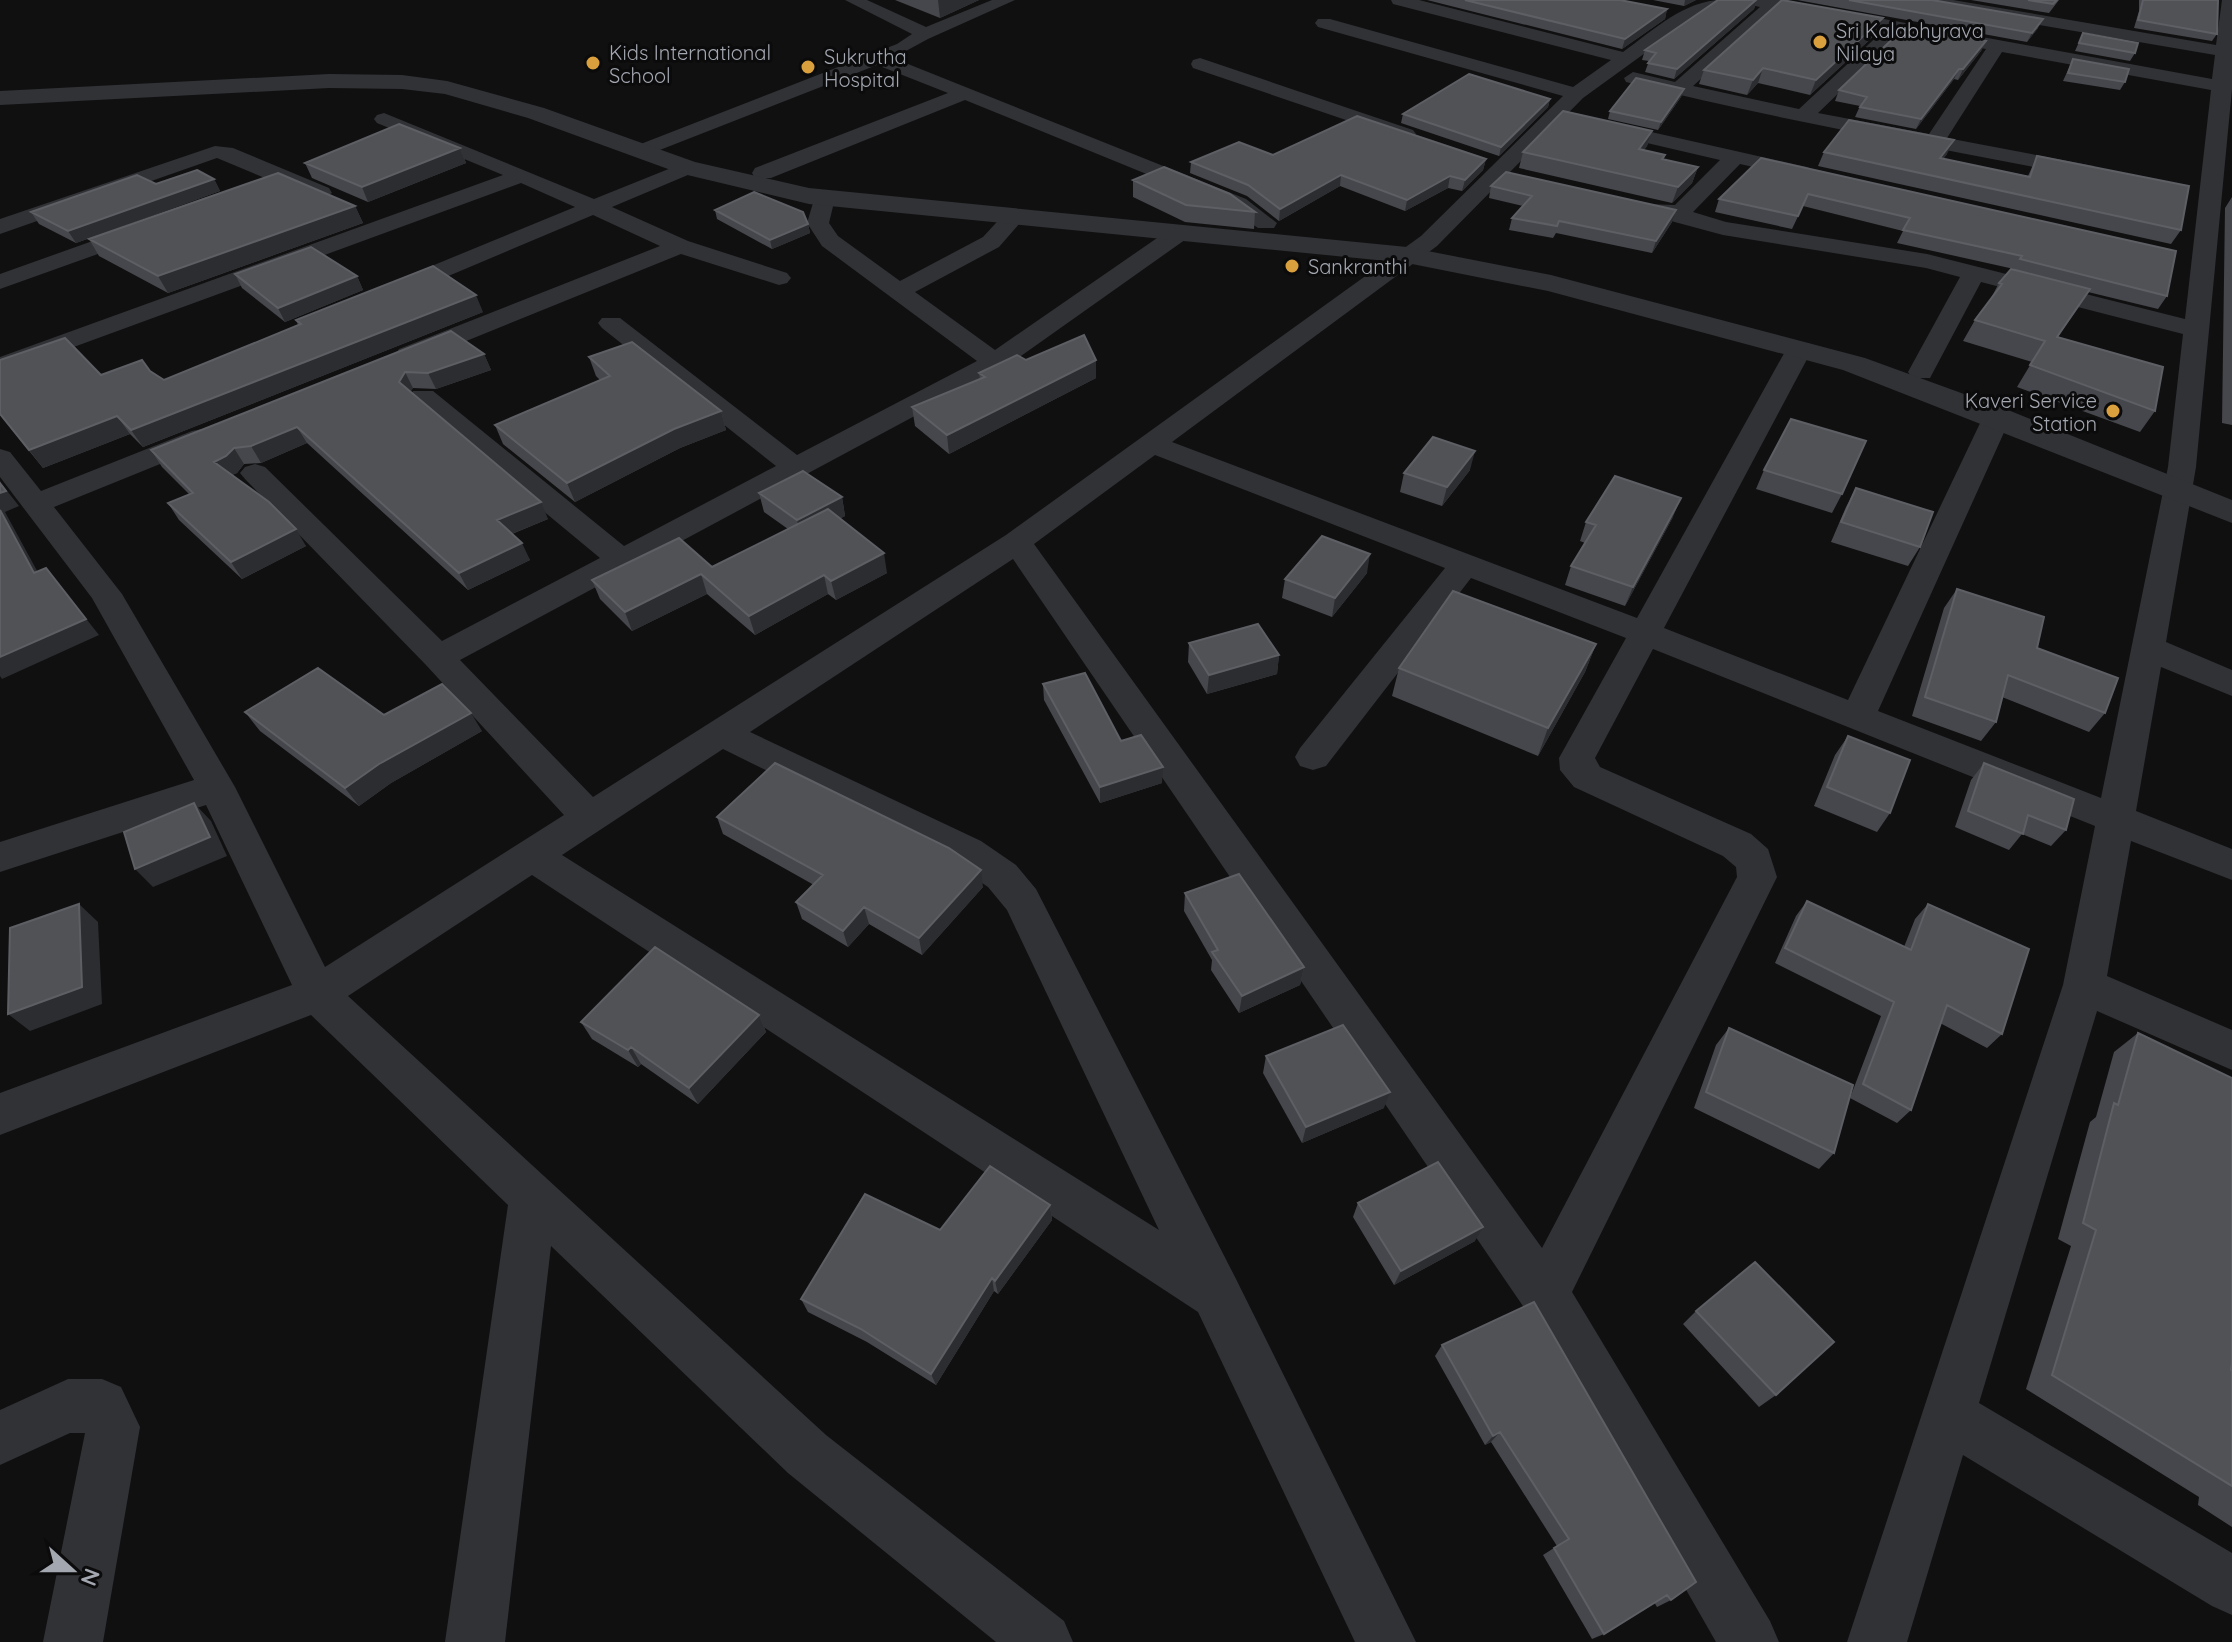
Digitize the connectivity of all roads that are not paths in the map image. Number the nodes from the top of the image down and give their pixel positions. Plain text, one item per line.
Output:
1 (853, 0) edge
2 (1007, 0) edge
3 (1399, 0) edge
4 (1715, 0) edge
5 (1752, 0) edge
6 (1923, 0) edge
7 (2230, 0) edge
8 (1773, 4) junction
9 (1988, 6) edge
10 (1657, 9) edge
11 (2114, 10) dead end
12 (1686, 15) junction
13 (1324, 23) dead end
14 (1896, 28) junction
15 (2102, 30) junction
16 (922, 35) junction
17 (1997, 46) junction
18 (2227, 52) junction
19 (876, 58) junction
20 (1624, 58) junction
21 (1200, 64) dead end
22 (1607, 72) junction
23 (0, 84) edge
24 (2224, 87) junction
25 (1678, 89) junction
26 (966, 93) junction
27 (1576, 94) junction
28 (0, 98) edge
29 (1554, 116) junction
30 (1803, 116) junction
31 (384, 119) dead end
32 (1432, 142) edge
33 (1934, 142) junction
34 (651, 147) junction
35 (1475, 157) edge
36 (1735, 157) junction
37 (688, 168) junction
38 (1501, 170) junction
39 (763, 173) junction
40 (522, 175) junction
41 (2101, 175) edge
42 (1826, 177) edge
43 (284, 178) junction
44 (1528, 180) edge
45 (254, 189) edge
46 (2200, 194) junction
47 (824, 198) junction
48 (2232, 200) edge
49 (339, 201) edge
50 (1633, 204) edge
51 (596, 208) junction
52 (366, 213) dead end
53 (1674, 213) junction
54 (1015, 216) junction
55 (165, 222) edge
56 (1266, 223) junction
57 (393, 224) junction
58 (0, 227) edge
59 (1181, 232) junction
60 (680, 246) junction
61 (1418, 248) junction
62 (1974, 272) junction
63 (779, 278) dead end
64 (0, 282) edge
65 (899, 291) junction
66 (377, 297) edge
67 (611, 323) dead end
68 (2197, 330) junction
69 (1800, 348) junction
70 (995, 362) junction
71 (388, 363) edge
72 (0, 366) edge
73 (1921, 372) junction
74 (423, 397) dead end
75 (1997, 417) junction
76 (227, 428) edge
77 (1150, 443) junction
78 (0, 458) edge
79 (796, 468) junction
80 (255, 473) dead end
81 (2179, 479) junction
82 (2232, 487) edge
83 (36, 504) junction
84 (2232, 512) edge
85 (1017, 542) junction
86 (623, 561) junction
87 (1465, 564) junction
88 (1644, 633) junction
89 (2147, 647) junction
90 (438, 657) junction
91 (2232, 684) edge
92 (1857, 718) junction
93 (721, 733) junction
94 (1313, 757) dead end
95 (216, 787) junction
96 (2114, 816) junction
97 (590, 818) junction
98 (531, 855) junction
99 (0, 857) edge
100 (2232, 865) edge
101 (2084, 985) junction
102 (317, 994) junction
103 (2232, 1051) edge
104 (0, 1114) edge
105 (533, 1197) junction
106 (1545, 1294) junction
107 (1217, 1295) junction
108 (1948, 1415) junction
109 (0, 1438) edge
110 (2232, 1586) edge
111 (73, 1642) edge
112 (475, 1642) edge
113 (1043, 1642) edge
114 (1386, 1642) edge
115 (1749, 1642) edge
116 (1877, 1642) edge

1 - 16 street
2 - 16 street
3 - 20 street
4 - 12 street
5 - 8 street
6 - 9 street
7 - 18 street
8 - 14 street
8 - 25 street
9 - 15 street
10 - 12 street
11 - 15 street
12 - 20 street
13 - 27 street
14 - 17 street
14 - 30 street
15 - 18 street
16 - 19 street
17 - 24 street
17 - 33 street
18 - 24 street
19 - 26 street
19 - 34 street
20 - 22 street
21 - 32 street
22 - 25 street
22 - 27 street
23 - 34 street
24 - 46 street
25 - 30 street
26 - 39 street
26 - 56 street
27 - 29 street
28 - 34 street
29 - 36 street
29 - 38 street
30 - 33 street
31 - 40 street
33 - 41 street
34 - 37 street
34 - 39 street
35 - 38 street
36 - 42 street
36 - 53 street
37 - 47 street
37 - 51 street
38 - 44 street
38 - 61 street
39 - 56 street
40 - 51 street
40 - 57 street
43 - 45 street
43 - 49 street
43 - 58 street
46 - 48 street
46 - 68 street
47 - 54 street
47 - 65 street
50 - 53 street
51 - 60 street
51 - 66 street
52 - 57 street
53 - 62 street
54 - 59 street
54 - 65 street
55 - 64 street
56 - 61 street
57 - 72 street
59 - 61 street
59 - 70 street
60 - 63 street
60 - 71 street
61 - 69 street
61 - 73 street
61 - 77 street
62 - 68 street
62 - 73 street
65 - 70 street
67 - 79 street
68 - 81 street
69 - 75 street
69 - 88 street
70 - 79 street
73 - 81 street
74 - 86 street
75 - 81 street
75 - 92 street
76 - 83 street
77 - 85 street
77 - 87 street
78 - 83 street
79 - 86 street
80 - 90 street
81 - 82 street
81 - 84 street
81 - 89 street
83 - 95 street
85 - 93 street
85 - 106 street
86 - 90 street
87 - 88 street
87 - 94 street
88 - 92 street
88 - 106 street
89 - 91 street
89 - 96 street
90 - 97 street
92 - 96 street
93 - 97 street
93 - 107 street
95 - 99 street
95 - 102 street
96 - 100 street
96 - 101 street
97 - 98 street
98 - 102 street
98 - 107 street
101 - 103 street
101 - 108 street
102 - 104 street
102 - 105 street
105 - 112 street
105 - 113 street
106 - 115 street
107 - 114 street
108 - 110 street
108 - 116 street
109 - 111 street

